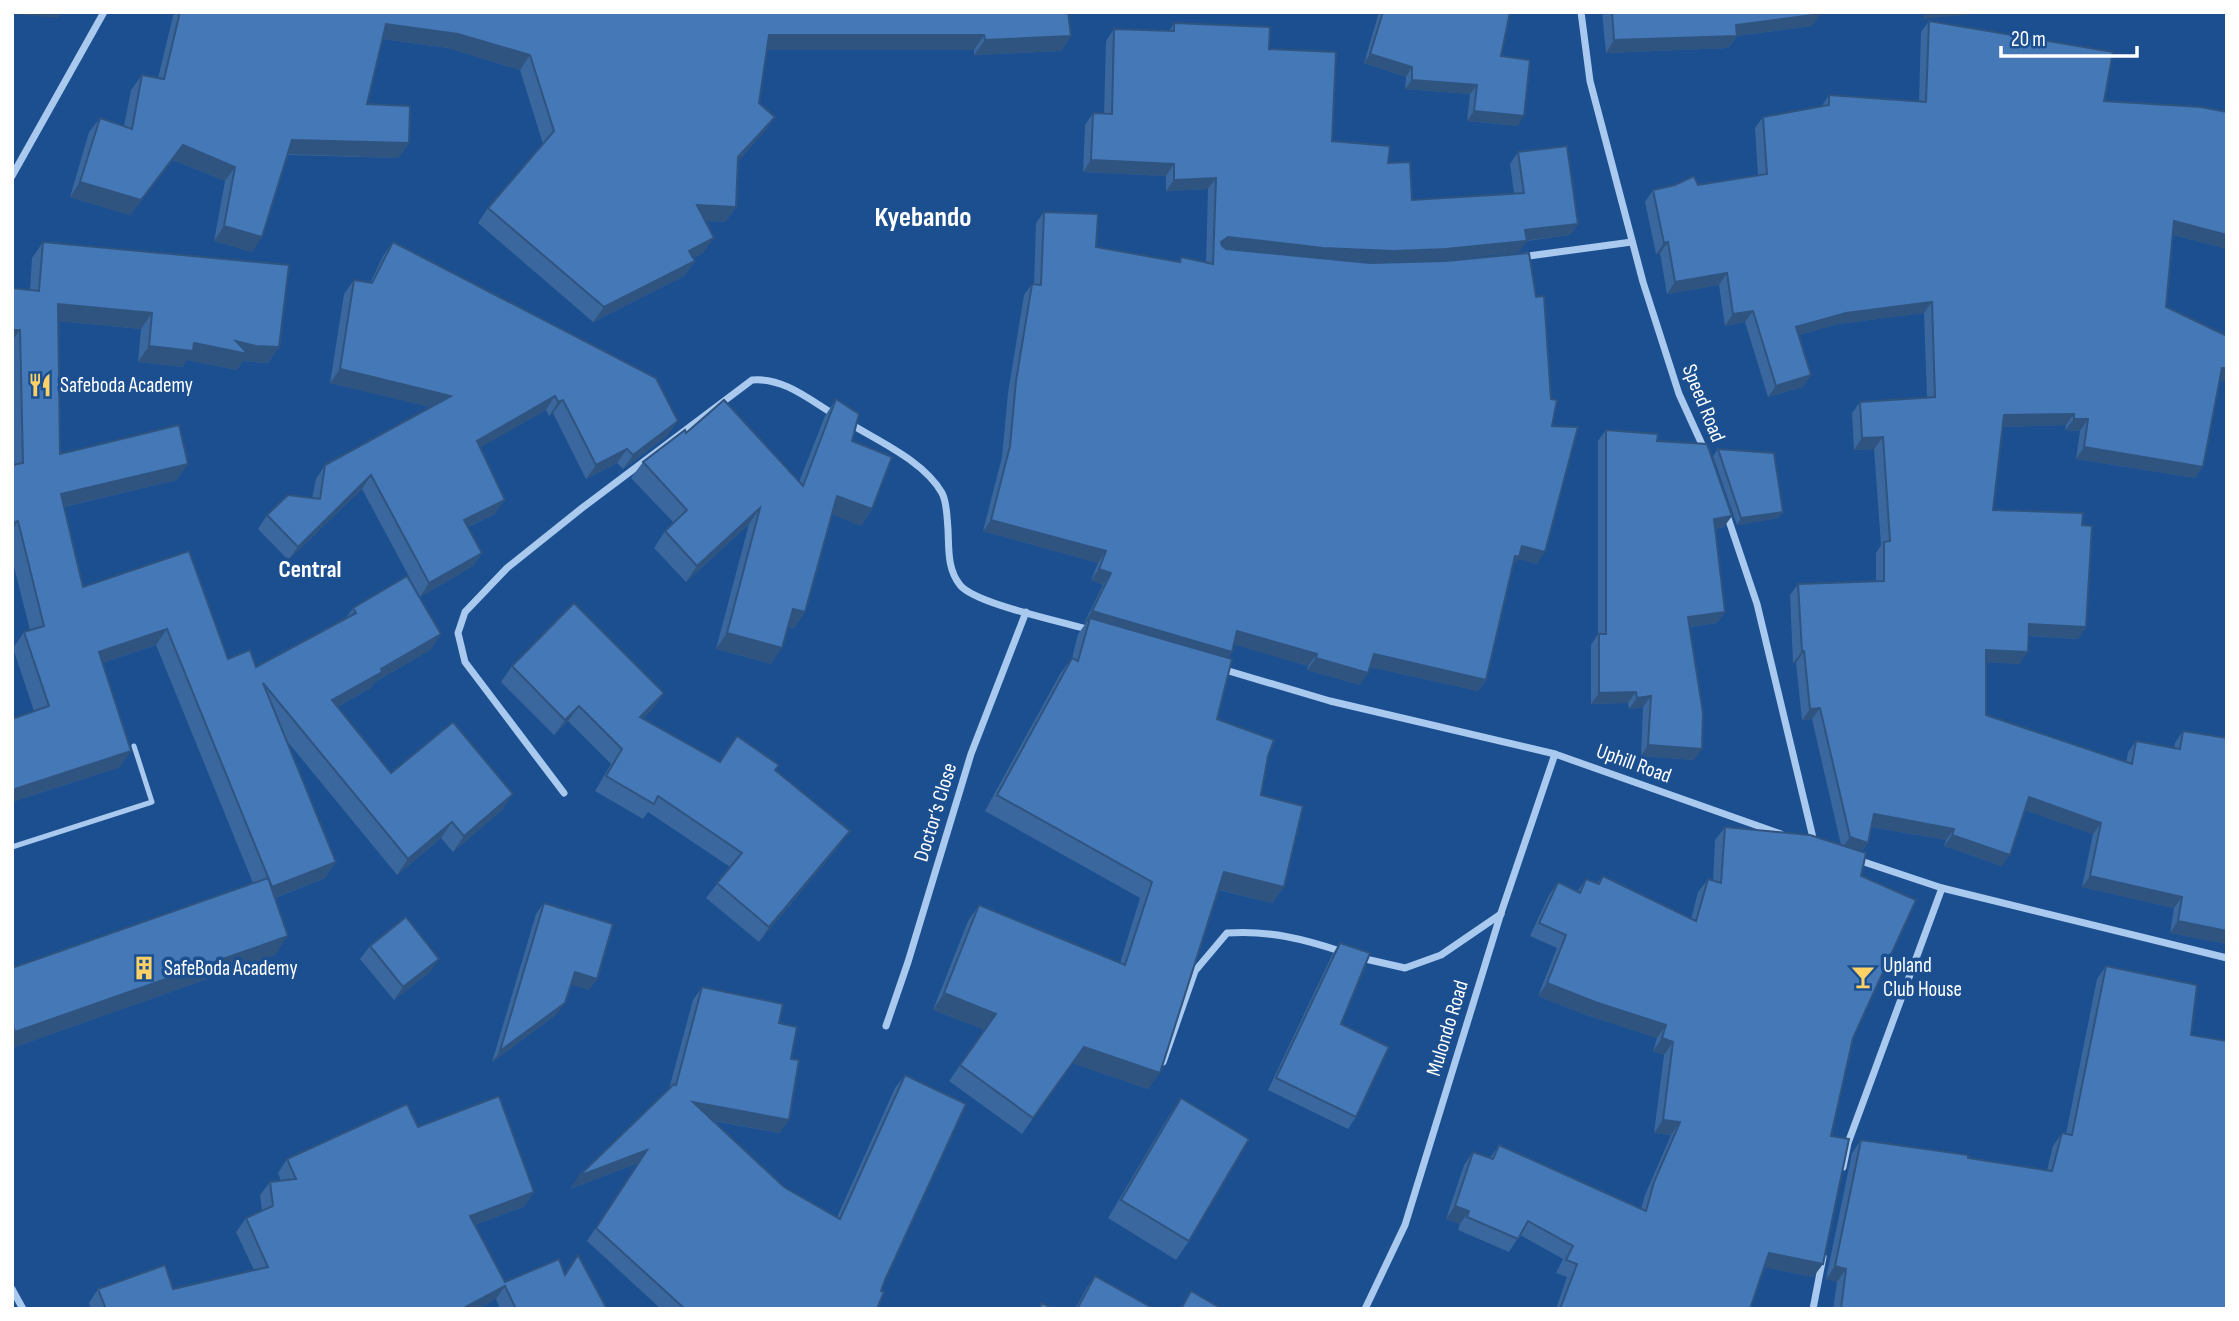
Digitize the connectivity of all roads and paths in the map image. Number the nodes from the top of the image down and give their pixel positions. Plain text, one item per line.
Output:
1 (104, 12) edge
2 (1581, 12) edge
3 (12, 176) edge
4 (1632, 242) junction
5 (1515, 258) edge
6 (1707, 456) edge
7 (1723, 505) edge
8 (1026, 612) junction
9 (1103, 634) edge
10 (1209, 666) edge
11 (134, 746) dead end
12 (1555, 754) junction
13 (564, 793) dead end
14 (1789, 837) edge
15 (1802, 842) edge
16 (12, 847) edge
17 (1840, 855) edge
18 (1942, 888) junction
19 (1501, 913) junction
20 (2227, 958) edge
21 (886, 1026) dead end
22 (1163, 1062) edge
23 (1840, 1182) edge
24 (1825, 1248) edge
25 (12, 1289) edge
26 (23, 1309) edge
27 (1365, 1309) edge
28 (1812, 1309) edge

1 - 3 street
2 - 4 street, Speed Road
4 - 5 street
4 - 6 street, Speed Road
7 - 15 street
8 - 9 street
8 - 13 street
8 - 21 street, Doctor’s Close
10 - 12 street, Uphill Road
11 - 16 lane
12 - 14 street, Uphill Road
12 - 19 street, Mulondo Road
17 - 18 street
18 - 20 street
18 - 23 street
19 - 22 street
19 - 27 street, Mulondo Road
24 - 28 street
25 - 26 street

